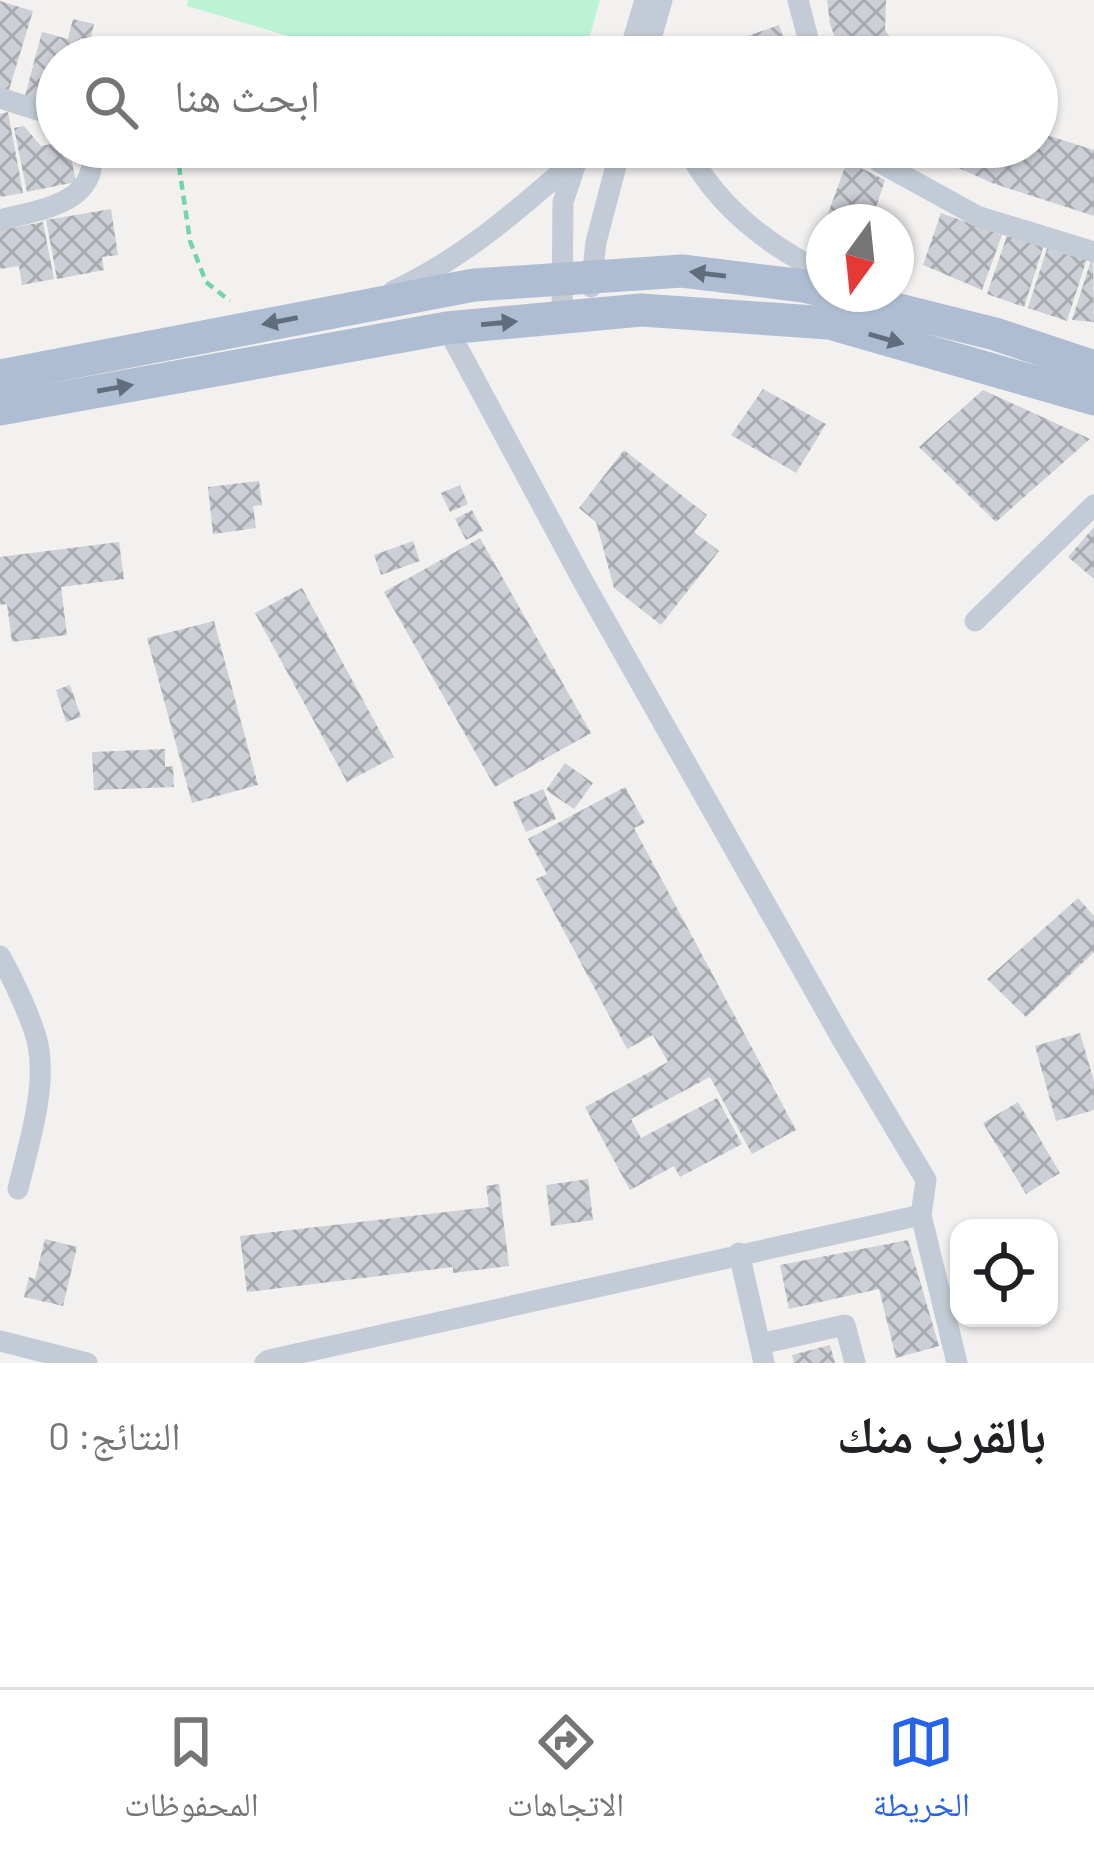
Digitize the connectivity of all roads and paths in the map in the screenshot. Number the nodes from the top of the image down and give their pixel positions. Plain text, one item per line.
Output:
1 (645, 0) edge
2 (662, 0) edge
3 (798, 0) edge
4 (634, 36) edge
5 (654, 36) edge
6 (807, 36) edge
7 (0, 98) edge
8 (36, 109) edge
9 (92, 168) edge
10 (179, 168) edge
11 (565, 168) edge
12 (573, 168) edge
13 (602, 168) edge
14 (615, 168) edge
15 (699, 168) edge
16 (890, 168) edge
17 (612, 179) junction
18 (0, 220) edge
19 (1094, 252) edge
20 (806, 263) edge
21 (576, 279) junction
22 (806, 286) edge
23 (914, 311) edge
24 (327, 312) junction
25 (577, 316) junction
26 (256, 325) junction
27 (447, 328) junction
28 (1094, 367) edge
29 (0, 376) edge
30 (1094, 399) edge
31 (0, 409) edge
32 (1094, 505) edge
33 (975, 621) dead end
34 (0, 956) edge
35 (18, 1189) dead end
36 (921, 1215) junction
37 (740, 1253) junction
38 (0, 1341) edge
39 (762, 1354) edge
40 (88, 1363) edge
41 (266, 1363) edge
42 (855, 1363) edge
43 (957, 1363) edge

1 - 4 street
2 - 5 street
3 - 6 street
7 - 8 street
9 - 18 street
10 - 26 path
11 - 24 street
12 - 21 street
13 - 17 street
14 - 17 street
15 - 20 street
16 - 19 street
17 - 21 street
22 -> 21 main road
21 - 24 main road
21 - 25 street
23 - 28 main road
24 -> 26 main road
27 -> 25 main road
25 -> 30 main road
26 - 29 main road
31 -> 27 main road
27 - 36 street
32 - 33 street
34 - 35 street
36 - 37 street
36 - 43 street
37 - 39 street
37 - 41 street
38 - 40 street
39 - 42 street

